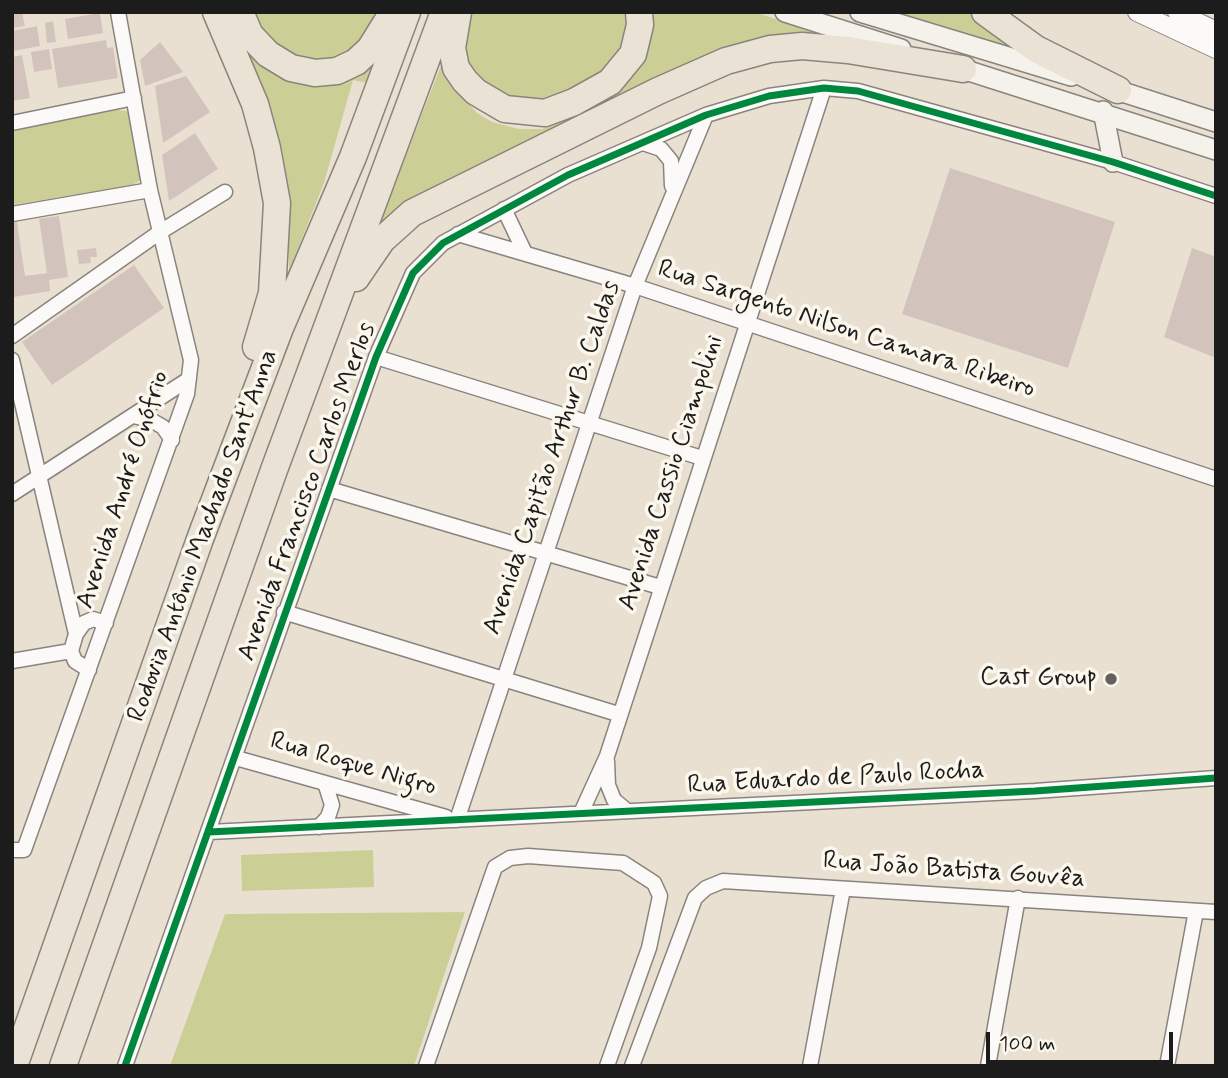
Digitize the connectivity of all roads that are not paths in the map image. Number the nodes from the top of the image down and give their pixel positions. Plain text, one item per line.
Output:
1 (118, 12) edge
2 (216, 12) edge
3 (240, 12) edge
4 (393, 12) edge
5 (407, 12) edge
6 (444, 12) edge
7 (458, 12) edge
8 (639, 12) edge
9 (785, 12) edge
10 (860, 12) edge
11 (985, 12) edge
12 (1137, 12) edge
13 (1177, 12) edge
14 (1216, 31) edge
15 (1216, 49) edge
16 (963, 69) junction
17 (824, 88) junction
18 (134, 98) junction
19 (1111, 101) junction
20 (706, 115) junction
21 (1216, 122) edge
22 (12, 123) edge
23 (643, 143) junction
24 (1216, 149) edge
25 (1114, 162) junction
26 (150, 190) junction
27 (225, 192) dead end
28 (1216, 196) edge
29 (671, 198) junction
30 (504, 209) junction
31 (12, 214) edge
32 (160, 232) junction
33 (458, 234) junction
34 (524, 251) junction
35 (635, 286) junction
36 (747, 323) junction
37 (12, 336) edge
38 (376, 357) junction
39 (12, 360) edge
40 (189, 379) junction
41 (303, 394) junction
42 (133, 416) junction
43 (590, 423) junction
44 (172, 440) junction
45 (702, 458) junction
46 (38, 477) junction
47 (1216, 479) edge
48 (329, 489) junction
49 (12, 494) edge
50 (200, 540) junction
51 (546, 554) junction
52 (660, 587) junction
53 (284, 612) junction
54 (106, 623) junction
55 (78, 626) junction
56 (72, 651) junction
57 (12, 661) edge
58 (89, 670) junction
59 (504, 679) junction
60 (618, 714) junction
61 (607, 756) junction
62 (236, 758) junction
63 (1216, 778) edge
64 (324, 783) junction
65 (626, 810) junction
66 (581, 813) junction
67 (457, 820) junction
68 (319, 827) junction
69 (209, 832) junction
70 (18, 850) edge
71 (843, 888) junction
72 (1018, 898) junction
73 (1196, 911) junction
74 (1216, 912) edge
75 (14, 1066) edge
76 (63, 1066) edge
77 (125, 1066) edge
78 (426, 1066) edge
79 (607, 1066) edge
80 (632, 1066) edge
81 (810, 1066) edge
82 (988, 1066) edge
83 (1167, 1066) edge

1 - 18 street, Avenida André Onófrio
2 - 50 highway
3 - 4 highway
5 - 50 highway, Rodovia Antônio Machado Sant'Anna
6 - 41 highway, Rodovia Antônio Machado Sant'Anna
7 - 8 highway
9 - 16 main road
10 - 19 main road
11 - 19 highway
12 - 15 street
13 - 14 street
16 - 19 main road
16 - 41 highway
17 - 20 street, Avenida Francisco Carlos Merlos
17 - 25 street, Avenida Francisco Carlos Merlos
17 - 36 street, Avenida Cassio Ciampolini
18 - 22 street
18 - 26 street, Avenida André Onófrio
19 - 21 main road
19 - 24 main road
19 - 25 main road
20 - 23 street, Avenida Francisco Carlos Merlos
20 - 29 street, Avenida Capitão Arthur B. Caldas
23 - 29 street
23 - 30 street, Avenida Francisco Carlos Merlos
25 - 28 street, Avenida Francisco Carlos Merlos
26 - 31 street
26 - 32 street, Avenida André Onófrio
27 - 32 street
29 - 35 street, Avenida Capitão Arthur B. Caldas
30 - 33 street, Avenida Francisco Carlos Merlos
30 - 34 street
32 - 37 street
32 - 40 street, Avenida André Onófrio
33 - 34 street, Rua Sargento Nilson Camara Ribeiro
33 - 38 street, Avenida Francisco Carlos Merlos
34 - 35 street, Rua Sargento Nilson Camara Ribeiro
35 - 36 street, Rua Sargento Nilson Camara Ribeiro
35 - 43 street, Avenida Capitão Arthur B. Caldas
36 - 45 street, Avenida Cassio Ciampolini
36 - 47 street, Rua Sargento Nilson Camara Ribeiro
38 - 43 street
38 - 48 street, Avenida Francisco Carlos Merlos
39 - 46 street
40 - 42 street
40 - 44 street, Avenida André Onófrio
41 - 76 highway, Rodovia Antônio Machado Sant'Anna
42 - 44 street
42 - 46 street
43 - 45 street
43 - 51 street, Avenida Capitão Arthur B. Caldas
44 - 54 street, Avenida André Onófrio
45 - 52 street, Avenida Cassio Ciampolini
46 - 49 street
46 - 55 street
48 - 51 street
48 - 53 street, Avenida Francisco Carlos Merlos
50 - 75 highway, Rodovia Antônio Machado Sant'Anna
51 - 52 street
51 - 59 street, Avenida Capitão Arthur B. Caldas
52 - 60 street, Avenida Cassio Ciampolini
53 - 59 street
53 - 62 street, Avenida Francisco Carlos Merlos
54 - 55 street
54 - 58 street, Avenida André Onófrio
55 - 56 street
56 - 57 street
56 - 58 street
58 - 70 street, Avenida André Onófrio
59 - 60 street
59 - 67 street, Avenida Capitão Arthur B. Caldas
60 - 61 street, Avenida Cassio Ciampolini
61 - 65 street
61 - 66 street
62 - 64 street, Rua Roque Nigro
62 - 69 street, Avenida Francisco Carlos Merlos
63 - 65 street, Rua Eduardo de Paulo Rocha
64 - 67 street, Rua Roque Nigro
64 - 68 street
65 - 66 street, Rua Eduardo de Paulo Rocha
66 - 67 street, Rua Eduardo de Paulo Rocha
67 - 68 street, Rua Eduardo de Paulo Rocha
68 - 69 street, Rua Eduardo de Paulo Rocha
69 - 77 street, Avenida Francisco Carlos Merlos
71 - 72 street, Rua João Batista Gouvêa
71 - 80 street, Rua João Batista Gouvêa
71 - 81 street
72 - 73 street, Rua João Batista Gouvêa
72 - 82 street
73 - 74 street, Rua João Batista Gouvêa
73 - 83 street
78 - 79 street

